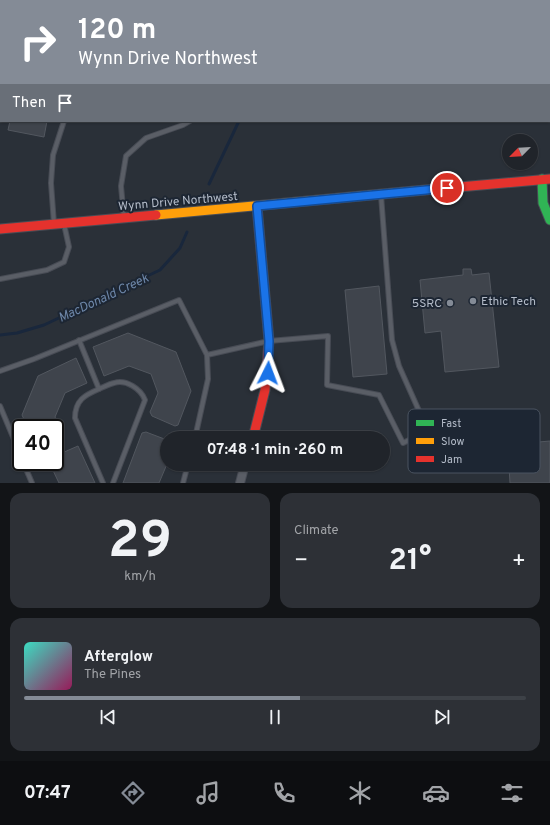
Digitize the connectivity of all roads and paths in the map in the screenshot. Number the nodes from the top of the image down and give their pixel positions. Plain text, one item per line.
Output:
1 (64, 122) edge
2 (189, 122) edge
3 (546, 179) edge
4 (380, 194) junction
5 (257, 206) junction
6 (124, 218) junction
7 (550, 220) edge
8 (54, 224) junction
9 (64, 224) junction
10 (0, 229) edge
11 (0, 279) edge
12 (79, 340) junction
13 (269, 341) junction
14 (207, 355) junction
15 (0, 371) edge
16 (99, 389) junction
17 (0, 406) edge
18 (418, 409) edge
19 (197, 431) edge
20 (255, 431) edge
21 (12, 435) edge
22 (408, 440) edge
23 (27, 471) edge
24 (187, 471) edge
25 (243, 471) edge
26 (32, 483) edge
27 (103, 483) edge
28 (113, 483) edge
29 (184, 483) edge
30 (240, 483) edge

1 - 8 lane
2 - 6 lane
3 - 4 street, Wynn Drive Northwest
3 - 7 street
4 - 5 street, Wynn Drive Northwest
4 - 18 lane
5 - 6 street, Wynn Drive Northwest
5 - 13 street
6 - 9 street, Wynn Drive Northwest
8 - 9 street, Wynn Drive Northwest
8 - 10 street, Wynn Drive Northwest
9 - 11 lane
12 - 14 lane
12 - 15 lane
12 - 16 lane
13 - 14 lane
13 - 20 street
13 - 22 lane
14 - 19 lane
16 - 27 lane
16 - 28 lane
17 - 21 lane
23 - 26 lane
24 - 29 lane
25 - 30 street

